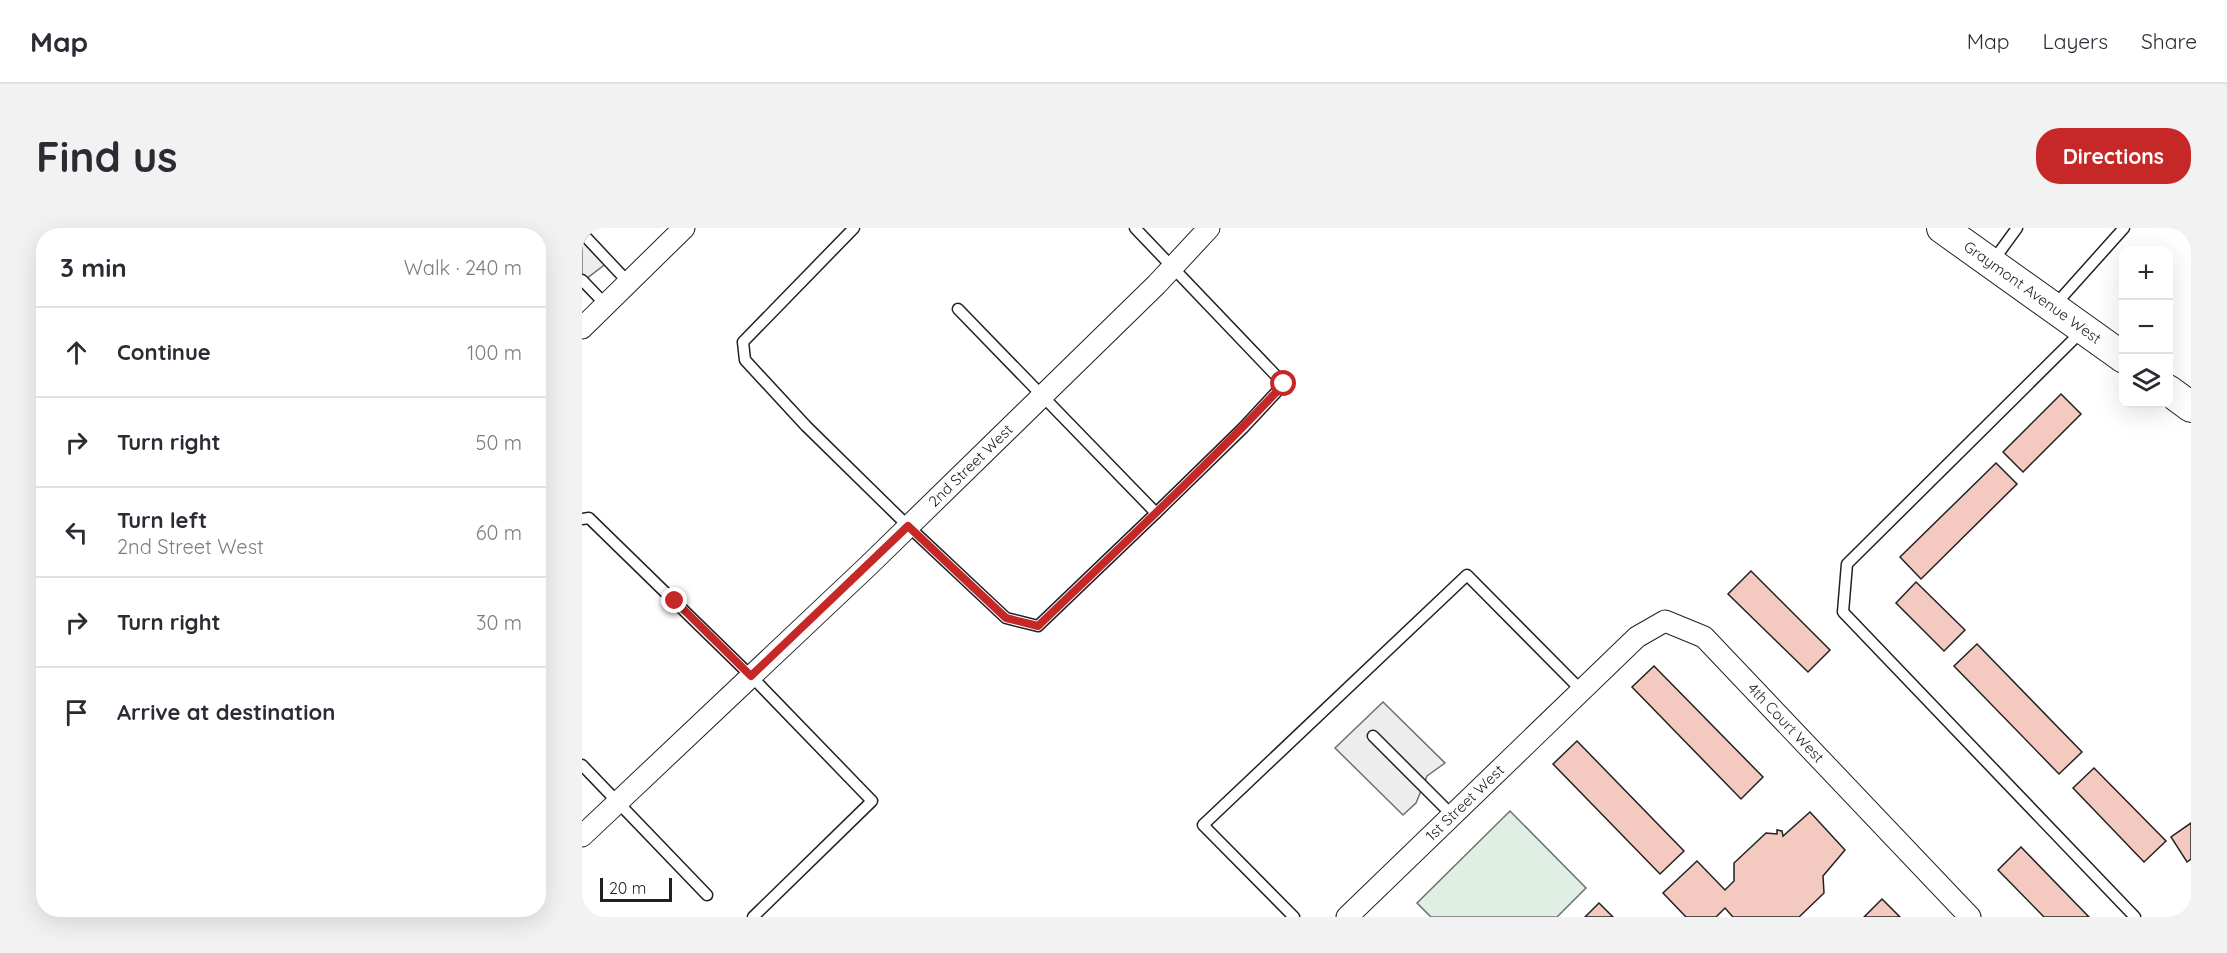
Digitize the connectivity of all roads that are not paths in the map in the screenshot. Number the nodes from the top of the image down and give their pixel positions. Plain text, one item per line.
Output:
1 (684, 228) edge
2 (854, 228) edge
3 (1135, 228) edge
4 (1209, 228) edge
5 (1942, 228) edge
6 (2017, 228) edge
7 (2124, 228) edge
8 (582, 233) edge
9 (1991, 264) junction
10 (1173, 266) junction
11 (582, 280) edge
12 (629, 283) junction
13 (606, 305) junction
14 (2053, 308) junction
15 (958, 309) dead end
16 (582, 328) edge
17 (2084, 330) junction
18 (2119, 354) edge
19 (1042, 396) junction
20 (1156, 513) junction
21 (582, 519) edge
22 (908, 526) junction
23 (751, 676) junction
24 (1581, 690) junction
25 (1373, 736) dead end
26 (582, 765) edge
27 (617, 802) junction
28 (1452, 815) junction
29 (582, 836) edge
30 (707, 895) dead end
31 (753, 917) edge
32 (1294, 917) edge
33 (1347, 917) edge
34 (1970, 917) edge
35 (2135, 917) edge

1 - 12 street
2 - 22 lane
3 - 10 lane
4 - 10 street
5 - 9 main road, Graymont Avenue West
6 - 9 lane
7 - 14 lane
8 - 12 lane
9 - 14 main road, Graymont Avenue West
10 - 19 street, 2nd Street West
10 - 20 lane
11 - 13 lane
12 - 13 street
13 - 16 street
14 - 17 main road, Graymont Avenue West
15 - 19 lane
17 - 18 main road, Graymont Avenue West
17 - 35 lane
19 - 20 lane
19 - 22 street, 2nd Street West
20 - 22 lane
21 - 23 lane
22 - 23 street, 2nd Street West
23 - 27 street, 2nd Street West
23 - 31 lane
24 - 28 street, 1st Street West
24 - 32 lane
24 - 34 street, 4th Court West
25 - 28 lane
26 - 27 lane
27 - 29 street, 2nd Street West
27 - 30 lane
28 - 33 street, 1st Street West

